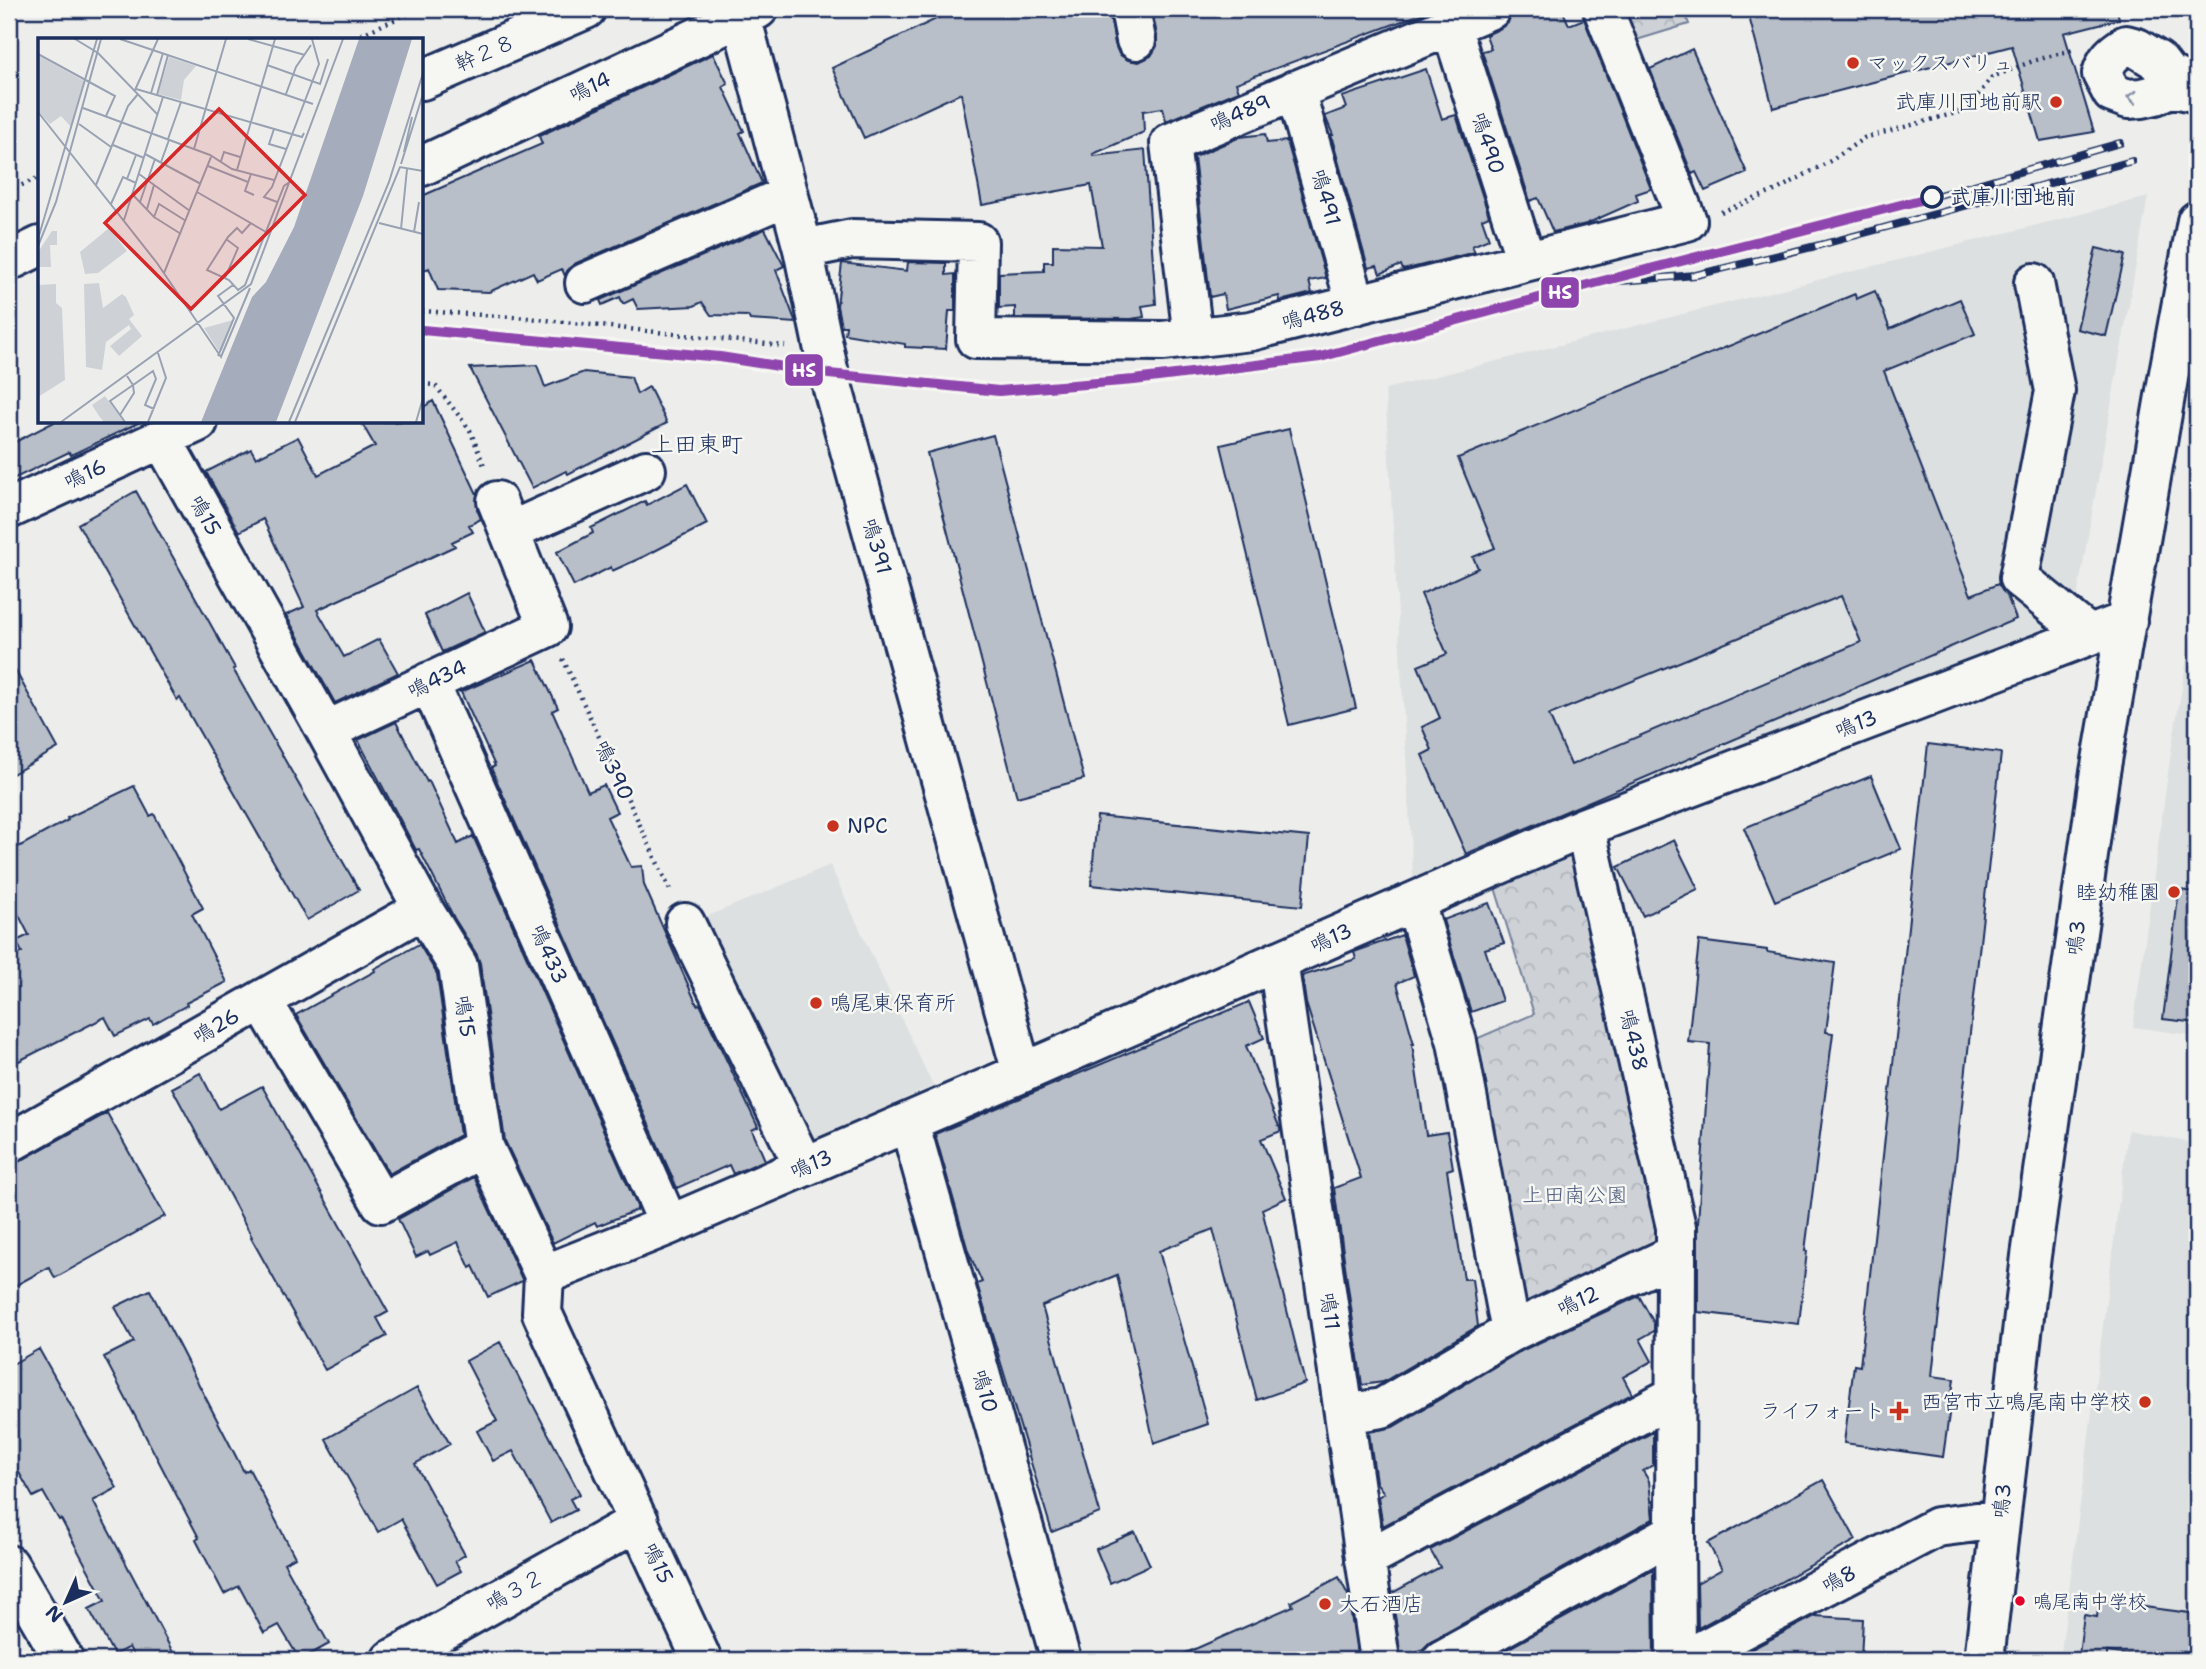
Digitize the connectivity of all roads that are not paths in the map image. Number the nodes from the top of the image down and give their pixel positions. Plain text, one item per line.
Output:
1 (586, 9) edge
2 (1491, 9) edge
3 (1603, 9) edge
4 (750, 13) edge
5 (1451, 26) junction
6 (424, 79) edge
7 (2197, 81) edge
8 (1295, 90) junction
9 (2197, 93) edge
10 (424, 165) edge
11 (789, 195) junction
12 (2197, 221) edge
13 (38, 247) edge
14 (803, 249) junction
15 (9, 261) edge
16 (1525, 261) junction
17 (9, 271) edge
18 (38, 279) edge
19 (585, 283) dead end
20 (2034, 284) dead end
21 (1356, 305) junction
22 (1193, 338) junction
23 (194, 424) edge
24 (162, 439) junction
25 (646, 470) dead end
26 (9, 509) edge
27 (2127, 621) junction
28 (2090, 635) junction
29 (429, 682) junction
30 (326, 731) junction
31 (1585, 827) junction
32 (1415, 902) junction
33 (423, 909) junction
34 (685, 923) road end
35 (1278, 961) junction
36 (262, 1000) junction
37 (1022, 1073) junction
38 (909, 1122) junction
39 (9, 1143) edge
40 (484, 1147) junction
41 (804, 1167) junction
42 (669, 1225) junction
43 (1676, 1254) junction
44 (544, 1275) junction
45 (1511, 1332) junction
46 (1676, 1395) junction
47 (1345, 1414) junction
48 (2000, 1519) junction
49 (639, 1521) junction
50 (1675, 1532) junction
51 (1365, 1560) junction
52 (9, 1565) edge
53 (64, 1660) edge
54 (391, 1660) edge
55 (702, 1660) edge
56 (1061, 1660) edge
57 (1380, 1660) edge
58 (1442, 1660) edge
59 (1676, 1660) edge
60 (1684, 1660) edge
61 (1984, 1660) edge

1 - 6 street, 幹２８
2 - 5 street, 鳴489
3 - 16 street, 鳴488
4 - 10 street, 鳴14
4 - 11 street, 鳴391
5 - 8 street, 鳴489
5 - 16 street, 鳴490
9 -> 7 street
8 - 21 street, 鳴491
8 - 22 street, 鳴489
11 - 14 street, 鳴391
11 - 19 street
12 - 27 street, 鳴3
13 - 15 street
14 - 22 street, 鳴488
14 - 37 street, 鳴391
16 - 21 street, 鳴488
17 - 18 street
20 - 28 street
21 - 22 street, 鳴488
23 - 24 street
24 - 26 street, 鳴16
24 - 30 street, 鳴15
25 - 29 street, 鳴434
27 - 28 street, 鳴13
27 - 48 street, 鳴3
28 - 31 street, 鳴13
29 - 30 street, 鳴434
29 - 42 street, 鳴433
30 - 33 street, 鳴15
31 - 32 street, 鳴13
31 - 43 street, 鳴438
32 - 35 street, 鳴13
32 - 45 street
33 - 36 street, 鳴26
33 - 40 street, 鳴15
34 - 41 street
35 - 37 street, 鳴13
35 - 47 street, 鳴11
36 - 39 street, 鳴26
36 - 40 street
37 - 38 street, 鳴13
38 - 41 street, 鳴13
38 - 56 street, 鳴10
40 - 44 street, 鳴15
41 - 42 street, 鳴13
42 - 44 street, 鳴13
43 - 45 street, 鳴12
43 - 46 street
44 - 49 street, 鳴15
45 - 47 street, 鳴12
46 - 50 street
46 - 51 street
47 - 51 street, 鳴11
48 - 60 street, 鳴8
48 - 61 street, 鳴3
49 - 54 street, 鳴３２
49 - 55 street, 鳴15
50 - 58 street
50 - 59 street
51 - 57 street, 鳴11
52 - 53 street

